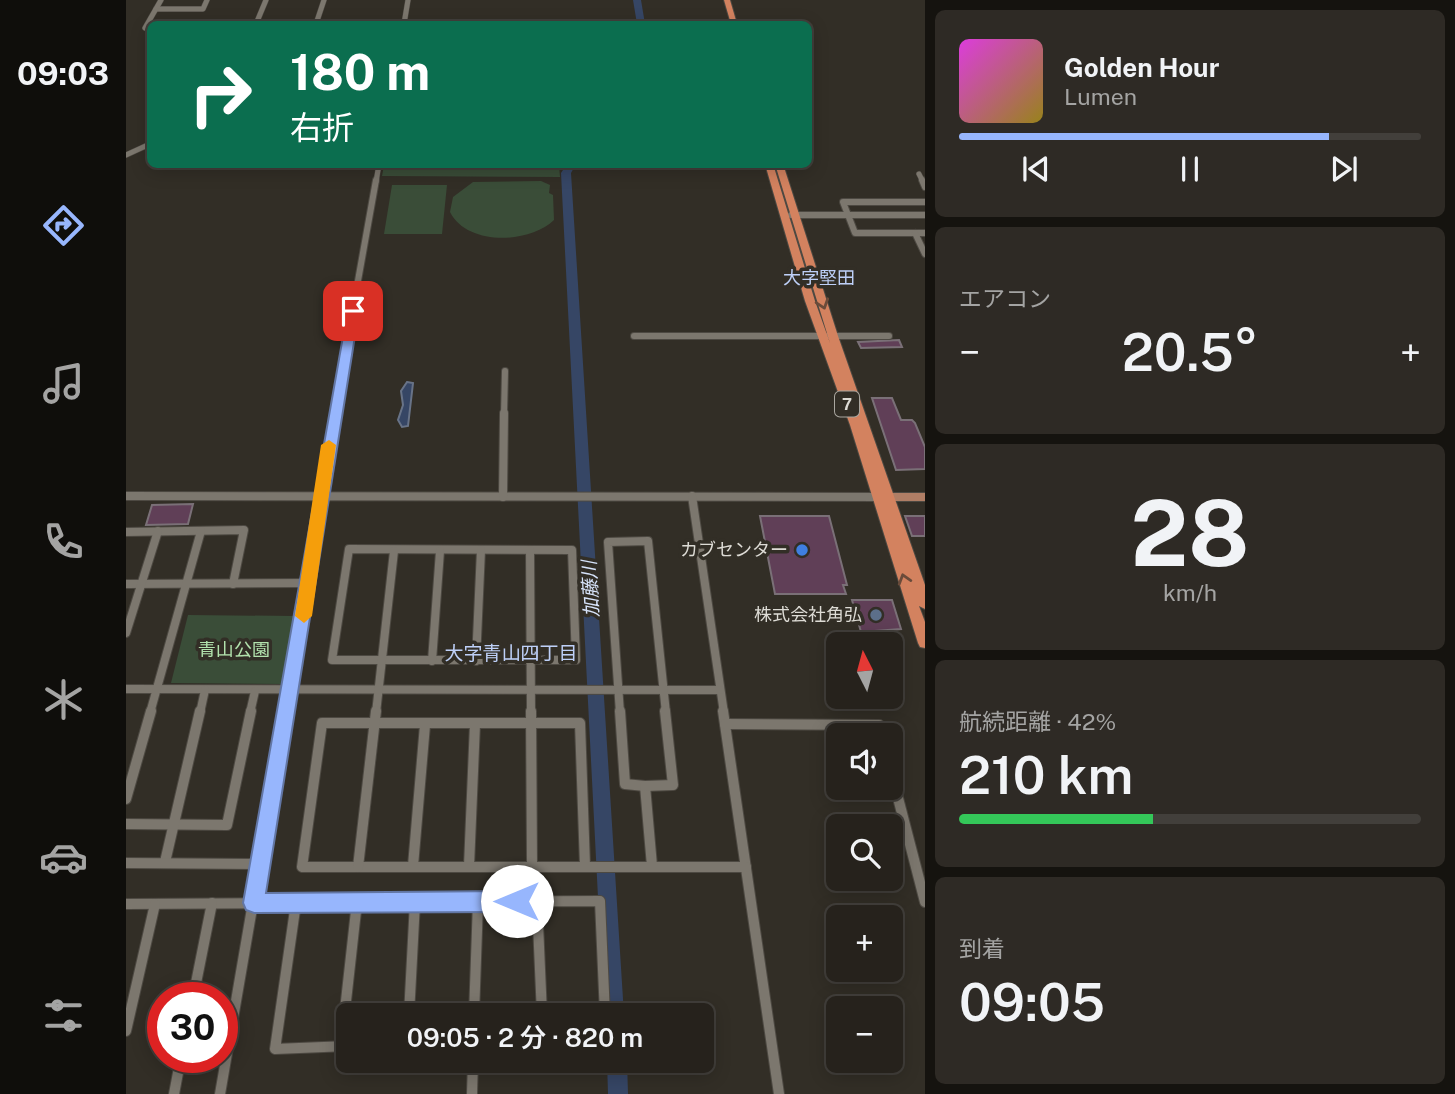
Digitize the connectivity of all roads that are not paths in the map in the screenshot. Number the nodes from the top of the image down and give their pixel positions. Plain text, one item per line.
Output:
1 (161, 0) edge
2 (207, 0) edge
3 (266, 0) edge
4 (324, 0) edge
5 (408, 0) edge
6 (719, 0) edge
7 (727, 0) edge
8 (156, 9) junction
9 (149, 21) edge
10 (257, 21) edge
11 (317, 21) edge
12 (404, 21) edge
13 (726, 21) edge
14 (733, 21) edge
15 (147, 25) edge
16 (145, 28) dead end
17 (147, 145) edge
18 (126, 155) edge
19 (378, 168) edge
20 (771, 168) edge
21 (780, 168) edge
22 (919, 174) dead end
23 (924, 183) edge
24 (925, 202) edge
25 (790, 215) junction
26 (848, 215) junction
27 (925, 215) edge
28 (915, 233) junction
29 (925, 233) edge
30 (925, 254) edge
31 (828, 336) junction
32 (888, 336) dead end
33 (634, 337) dead end
34 (505, 371) dead end
35 (126, 496) edge
36 (692, 496) junction
37 (323, 497) junction
38 (503, 497) junction
39 (884, 497) junction
40 (925, 497) edge
41 (158, 531) junction
42 (201, 531) junction
43 (126, 532) edge
44 (481, 550) junction
45 (530, 550) junction
46 (394, 551) junction
47 (440, 551) junction
48 (187, 583) junction
49 (309, 583) junction
50 (126, 584) edge
51 (141, 584) junction
52 (233, 584) junction
53 (925, 604) edge
54 (126, 633) edge
55 (925, 643) edge
56 (380, 661) junction
57 (432, 661) junction
58 (476, 661) junction
59 (530, 662) junction
60 (126, 689) edge
61 (158, 689) junction
62 (205, 690) junction
63 (720, 690) junction
64 (255, 691) junction
65 (291, 691) junction
66 (377, 691) junction
67 (531, 691) junction
68 (618, 692) junction
69 (664, 692) junction
70 (373, 723) junction
71 (475, 724) junction
72 (531, 724) junction
73 (725, 724) junction
74 (425, 725) junction
75 (826, 725) edge
76 (645, 786) junction
77 (126, 799) edge
78 (899, 800) edge
79 (126, 824) edge
80 (174, 824) junction
81 (126, 863) edge
82 (165, 863) junction
83 (261, 864) junction
84 (413, 866) junction
85 (469, 866) junction
86 (532, 866) junction
87 (590, 866) junction
88 (652, 866) junction
89 (358, 867) junction
90 (746, 867) junction
91 (537, 901) junction
92 (357, 902) junction
93 (415, 902) junction
94 (478, 902) junction
95 (925, 902) edge
96 (212, 903) junction
97 (254, 903) junction
98 (296, 903) junction
99 (126, 904) edge
100 (155, 904) junction
101 (196, 982) edge
102 (349, 1003) edge
103 (410, 1003) edge
104 (474, 1003) edge
105 (541, 1003) edge
106 (604, 1003) edge
107 (126, 1031) edge
108 (336, 1046) edge
109 (178, 1073) edge
110 (473, 1073) edge
111 (174, 1094) edge
112 (220, 1094) edge
113 (472, 1094) edge
114 (779, 1094) edge

1 - 8 street
2 - 8 street
3 - 10 street
4 - 11 street
5 - 12 street
6 - 13 highway
7 - 14 highway
8 - 9 street
15 - 16 street
17 - 18 street
19 - 37 street
20 - 25 highway, 7
21 - 25 highway, 7
22 - 23 street
24 - 26 street
25 - 26 street
25 - 31 highway, 7
26 - 27 street
26 - 28 street
28 - 29 street
28 - 30 street
31 - 32 street
31 - 33 street
31 - 39 highway, 7
34 - 38 street
35 - 37 street
36 - 38 street
36 - 39 street
36 - 63 street
37 - 38 street
37 - 49 street
39 - 40 main road
39 - 53 highway, 7
55 -> 39 highway, 7
41 - 42 street
41 - 43 street
41 - 51 street
42 - 48 street
42 - 52 street
44 - 45 street
44 - 47 street
44 - 58 street
45 - 59 street
45 - 59 street
46 - 47 street
46 - 56 street
46 - 56 street
47 - 57 street
48 - 51 street
48 - 52 street
48 - 61 street
49 - 52 street
49 - 65 street
50 - 51 street
51 - 54 street
56 - 57 street
56 - 66 street
57 - 58 street
58 - 59 street
59 - 67 street
60 - 61 street
61 - 62 street
61 - 77 street
62 - 64 street
62 - 80 street
63 - 69 street
63 - 73 street
64 - 65 street
64 - 80 street
65 - 66 street
65 - 83 street
66 - 67 street
66 - 70 street
67 - 68 street
67 - 72 street
68 - 69 street
68 - 69 street
68 - 76 street
69 - 76 street
70 - 74 street
70 - 89 street
70 - 89 street
71 - 72 street
71 - 74 street
71 - 85 street
72 - 86 street
72 - 87 street
73 - 75 street
73 - 90 street
74 - 84 street
76 - 88 street
78 - 95 street
79 - 80 street
80 - 82 street
81 - 82 street
82 - 83 street
83 - 97 street
84 - 85 street
84 - 89 street
85 - 86 street
86 - 87 street
87 - 88 street
88 - 90 street
90 - 114 street
91 - 94 street
91 - 105 street
91 - 106 street
92 - 93 street
92 - 98 street
92 - 102 street
93 - 94 street
93 - 103 street
94 - 104 street
96 - 97 street
96 - 100 street
96 - 101 street
97 - 98 street
97 - 112 street
98 - 108 street
99 - 100 street
100 - 107 street
109 - 111 street
110 - 113 street

